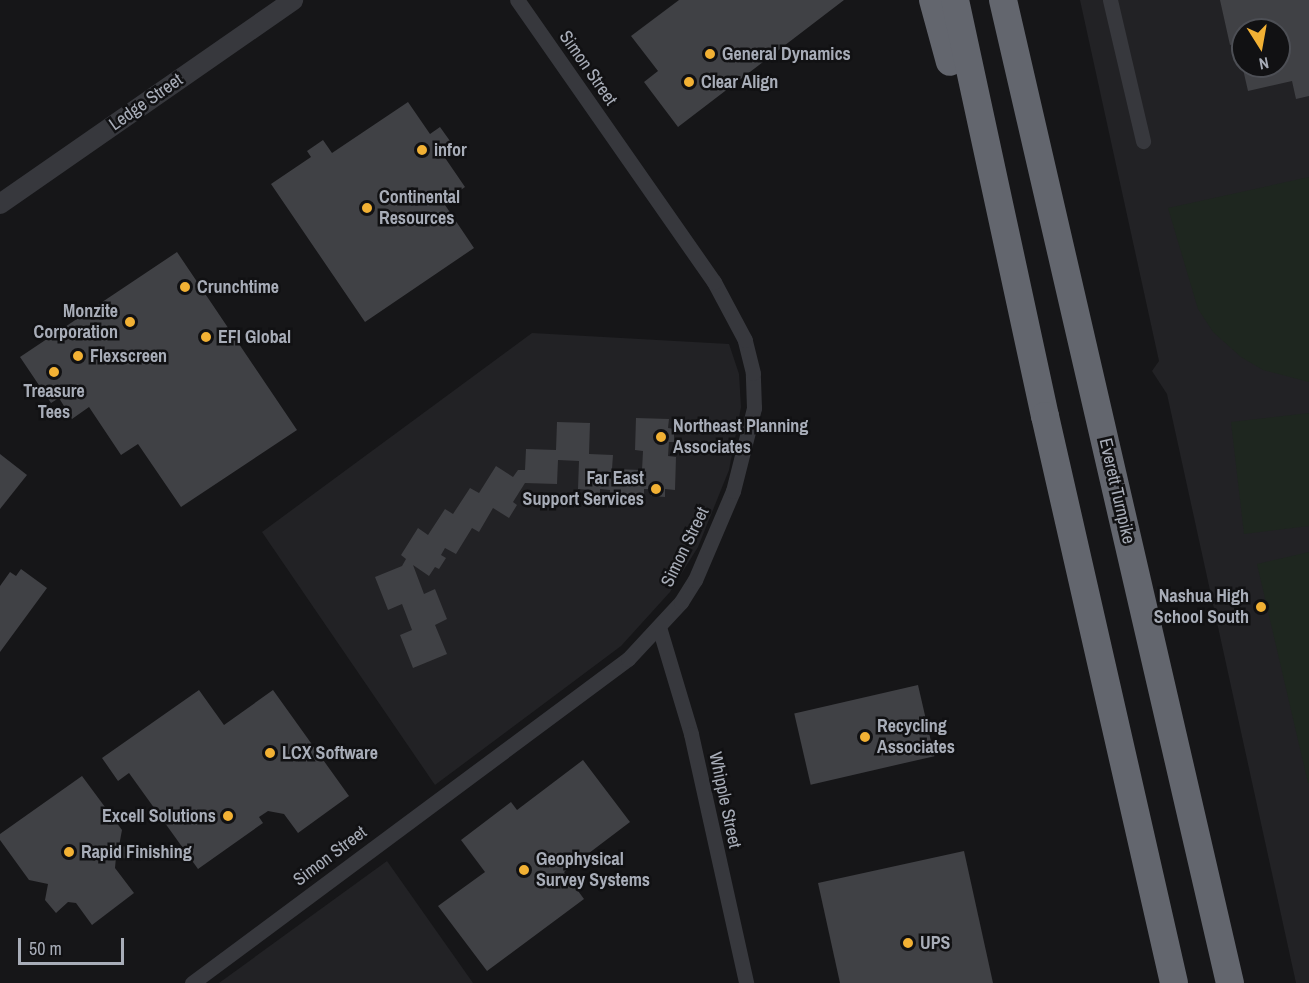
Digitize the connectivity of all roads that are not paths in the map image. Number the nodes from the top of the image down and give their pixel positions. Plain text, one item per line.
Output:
1 (292, 0) edge
2 (517, 0) edge
3 (933, 0) edge
4 (955, 0) edge
5 (1003, 0) edge
6 (1110, 0) edge
7 (1143, 141) dead end
8 (0, 204) edge
9 (1045, 416) junction
10 (659, 627) junction
11 (192, 983) edge
12 (746, 983) edge
13 (1174, 983) edge
14 (1230, 983) edge

1 - 8 street, Ledge Street
2 - 10 street, Simon Street
3 - 9 highway
4 - 9 highway
5 - 14 highway, Everett Turnpike
6 - 7 street
9 - 13 highway
10 - 11 street, Simon Street
10 - 12 street, Whipple Street

